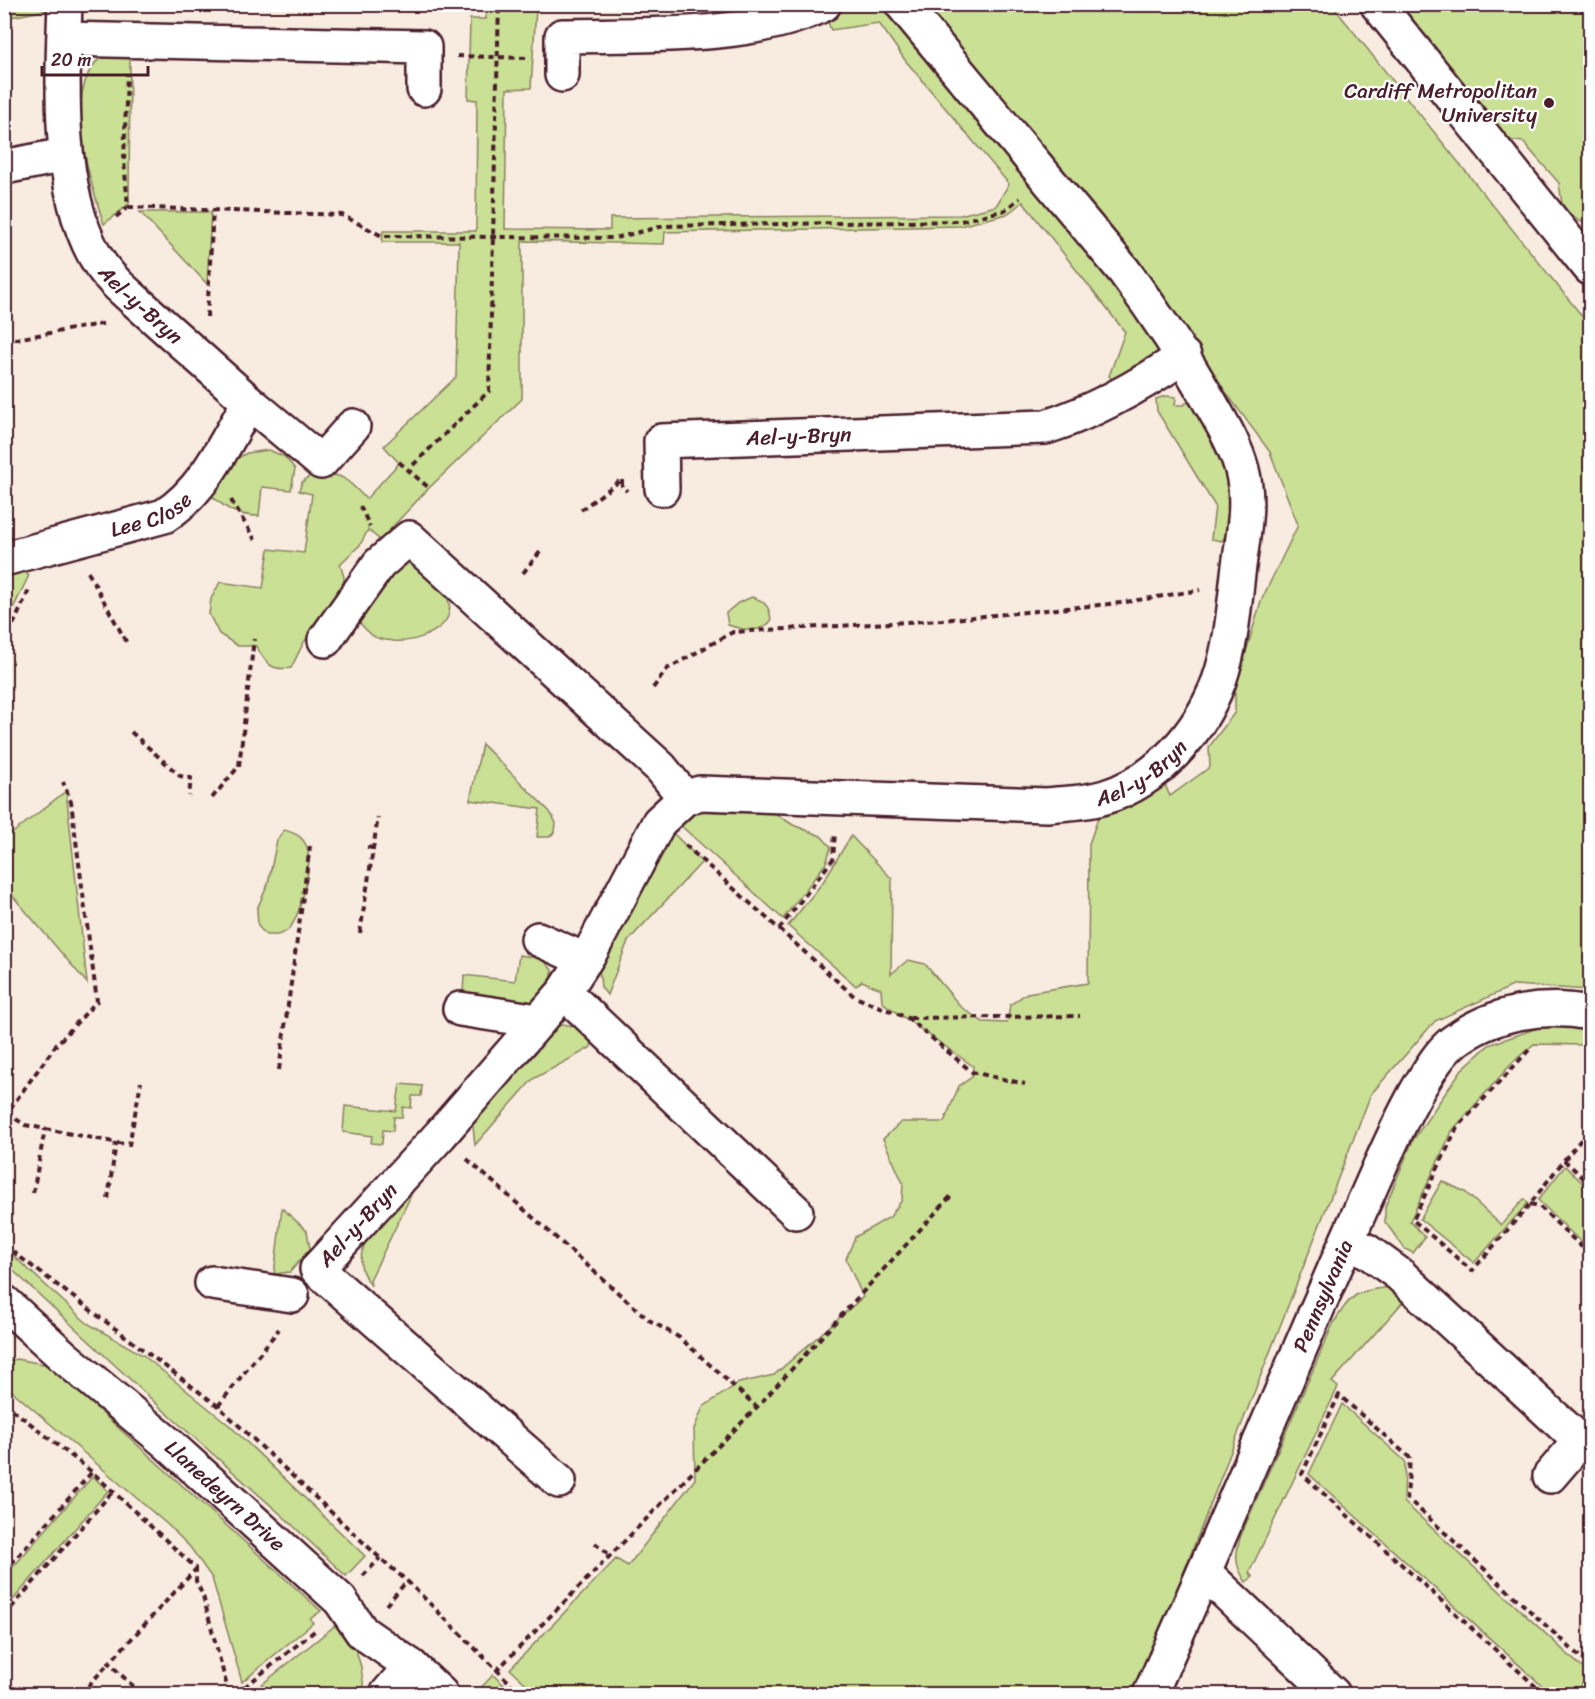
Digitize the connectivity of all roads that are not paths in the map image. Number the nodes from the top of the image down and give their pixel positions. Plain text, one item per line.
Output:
1 (65, 4) edge
2 (824, 4) edge
3 (902, 4) edge
4 (1377, 4) edge
5 (64, 39) junction
6 (562, 66) road end
7 (424, 89) dead end
8 (65, 155) junction
9 (4, 167) edge
10 (1590, 268) edge
11 (1184, 356) junction
12 (249, 402) junction
13 (353, 426) dead end
14 (662, 489) road end
15 (4, 558) edge
16 (325, 640) dead end
17 (686, 798) junction
18 (538, 939) dead end
19 (585, 960) junction
20 (564, 992) junction
21 (460, 1009) dead end
22 (1590, 1013) edge
23 (538, 1021) junction
24 (796, 1212) dead end
25 (1347, 1241) junction
26 (317, 1269) junction
27 (212, 1283) dead end
28 (7, 1311) edge
29 (1550, 1476) dead end
30 (559, 1481) dead end
31 (1205, 1573) junction
32 (411, 1666) junction
33 (387, 1695) edge
34 (441, 1695) edge
35 (1150, 1695) edge
36 (1334, 1695) edge

1 - 5 street, Ael-y-Bryn
2 - 6 street
3 - 11 street, Ael-y-Bryn
4 - 10 street
5 - 7 street
5 - 8 street, Ael-y-Bryn
8 - 9 street
8 - 12 street, Ael-y-Bryn
11 - 14 street, Ael-y-Bryn
11 - 17 street, Ael-y-Bryn
12 - 13 street, Ael-y-Bryn
12 - 15 street, Lee Close
16 - 17 street
17 - 19 street, Ael-y-Bryn
18 - 19 street
19 - 20 street, Ael-y-Bryn
20 - 23 street, Ael-y-Bryn
20 - 24 street
21 - 23 street
22 - 25 street, Pennsylvania
23 - 26 street, Ael-y-Bryn
25 - 29 street
25 - 31 street, Pennsylvania
26 - 27 street
26 - 30 street, Ael-y-Bryn
28 - 32 street, Llanedeyrn Drive
31 - 35 street, Pennsylvania
31 - 36 street
32 - 33 street
32 - 34 street, Llanedeyrn Drive

